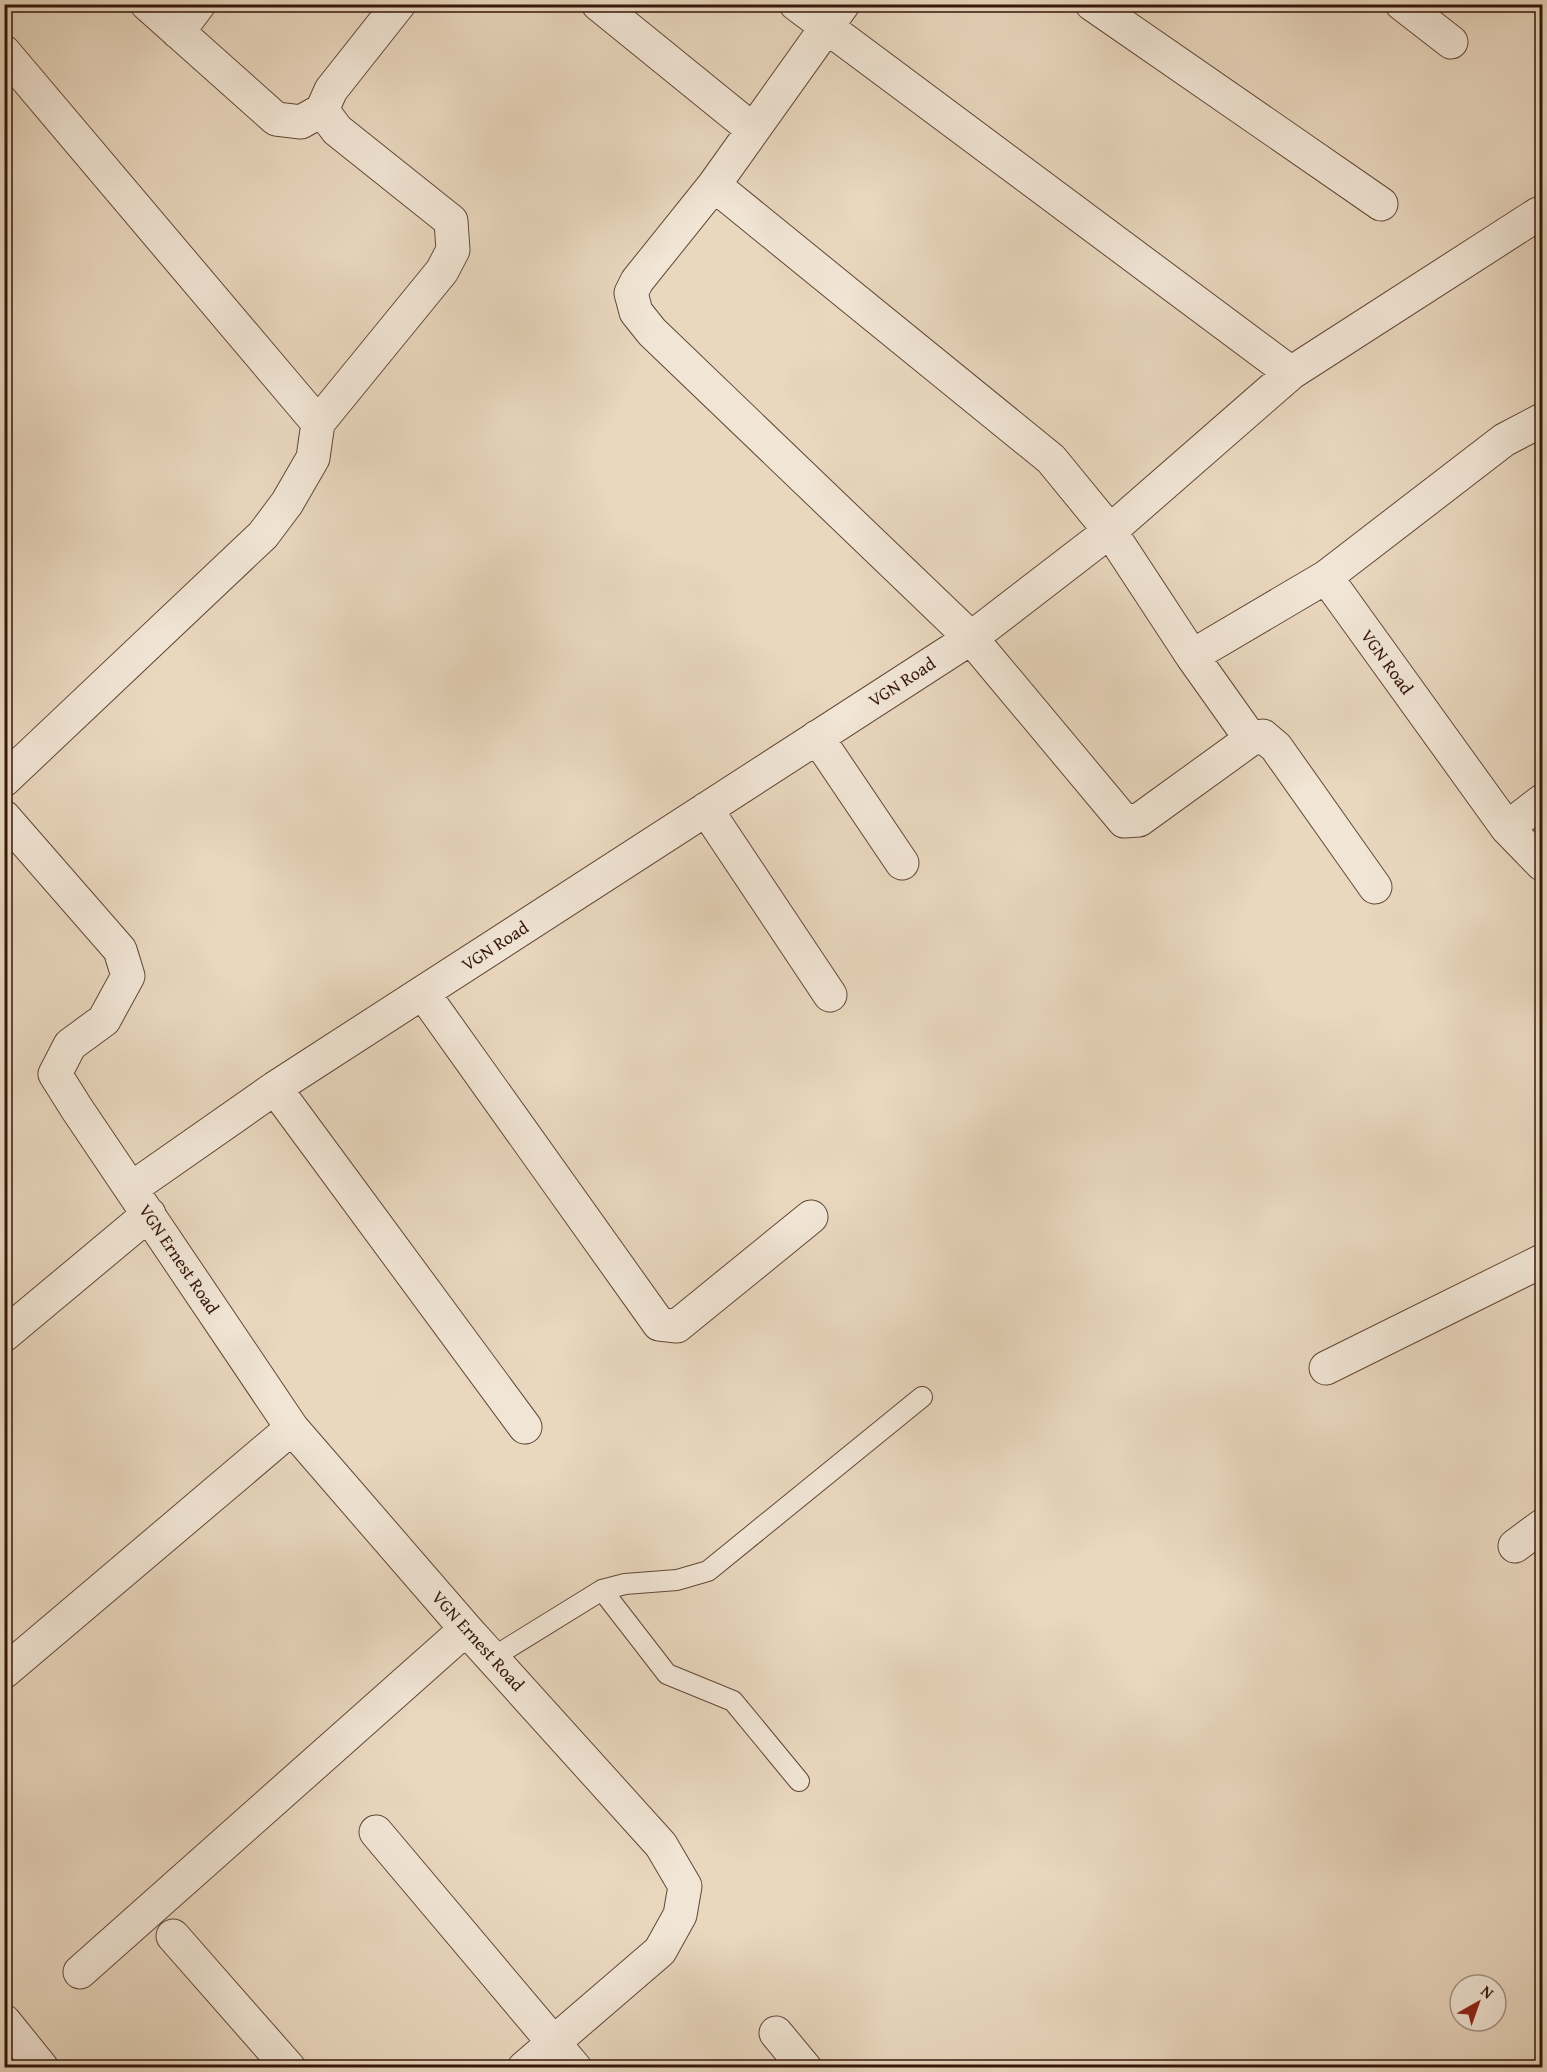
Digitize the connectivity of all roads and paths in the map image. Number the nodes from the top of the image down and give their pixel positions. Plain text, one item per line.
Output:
1 (147, 4) edge
2 (199, 4) edge
3 (399, 4) edge
4 (598, 4) edge
5 (796, 4) edge
6 (1092, 4) edge
7 (1402, 4) edge
8 (834, 17) edge
9 (178, 32) junction
10 (1451, 42) dead end
11 (4, 52) edge
12 (322, 110) junction
13 (752, 129) junction
14 (714, 185) junction
15 (1381, 204) dead end
16 (1538, 214) dead end
17 (1291, 373) junction
18 (1542, 420) edge
19 (318, 423) junction
20 (1110, 531) junction
21 (1326, 577) junction
22 (971, 638) junction
23 (1192, 656) junction
24 (817, 737) junction
25 (1251, 739) junction
26 (4, 780) edge
27 (1542, 801) edge
28 (706, 809) junction
29 (4, 817) edge
30 (1507, 828) junction
31 (902, 863) dead end
32 (1542, 864) edge
33 (1375, 887) dead end
34 (423, 993) junction
35 (830, 995) dead end
36 (275, 1088) junction
37 (141, 1201) junction
38 (811, 1217) dead end
39 (1542, 1261) edge
40 (4, 1335) edge
41 (1326, 1368) dead end
42 (922, 1397) dead end
43 (525, 1427) dead end
44 (292, 1428) junction
45 (1542, 1526) edge
46 (1515, 1546) dead end
47 (602, 1590) junction
48 (466, 1629) junction
49 (492, 1658) junction
50 (4, 1672) edge
51 (800, 1781) dead end
52 (376, 1832) dead end
53 (173, 1935) dead end
54 (80, 1972) dead end
55 (4, 2021) edge
56 (776, 2033) dead end
57 (555, 2041) junction
58 (42, 2067) edge
59 (289, 2067) edge
60 (524, 2067) edge
61 (575, 2067) edge
62 (805, 2067) edge

1 - 9 street
2 - 9 street
3 - 12 street
4 - 13 street
5 - 8 street
6 - 15 street
7 - 10 street
8 - 13 street
8 - 17 street
9 - 12 street
11 - 19 street
12 - 19 street
13 - 14 street
14 - 20 street
14 - 22 street
16 - 17 street, VGN Road
17 - 20 street, VGN Road
18 - 21 street
19 - 26 street
20 - 22 street, VGN Road
20 - 23 street
21 - 23 street
21 - 30 street, VGN Road
22 - 24 street, VGN Road
22 - 25 street
23 - 25 street
24 - 28 street, VGN Road
24 - 31 street
25 - 33 street
27 - 30 street
28 - 34 street, VGN Road
28 - 35 street
29 - 37 street, VGN Ernest Road
30 - 32 street, VGN Road
34 - 36 street, VGN Road
34 - 38 street
36 - 37 street, VGN Road
36 - 43 street
37 - 40 street, VGN Road
37 - 44 street, VGN Ernest Road
39 - 41 street
42 - 47 lane
44 - 48 street, VGN Ernest Road
44 - 50 street
45 - 46 street
47 - 49 lane
47 - 51 lane
48 - 49 street, VGN Ernest Road
48 - 54 street
49 - 57 street, VGN Ernest Road
52 - 57 street
53 - 59 street
55 - 58 street
56 - 62 street
57 - 60 street, VGN Ernest Road
57 - 61 street

